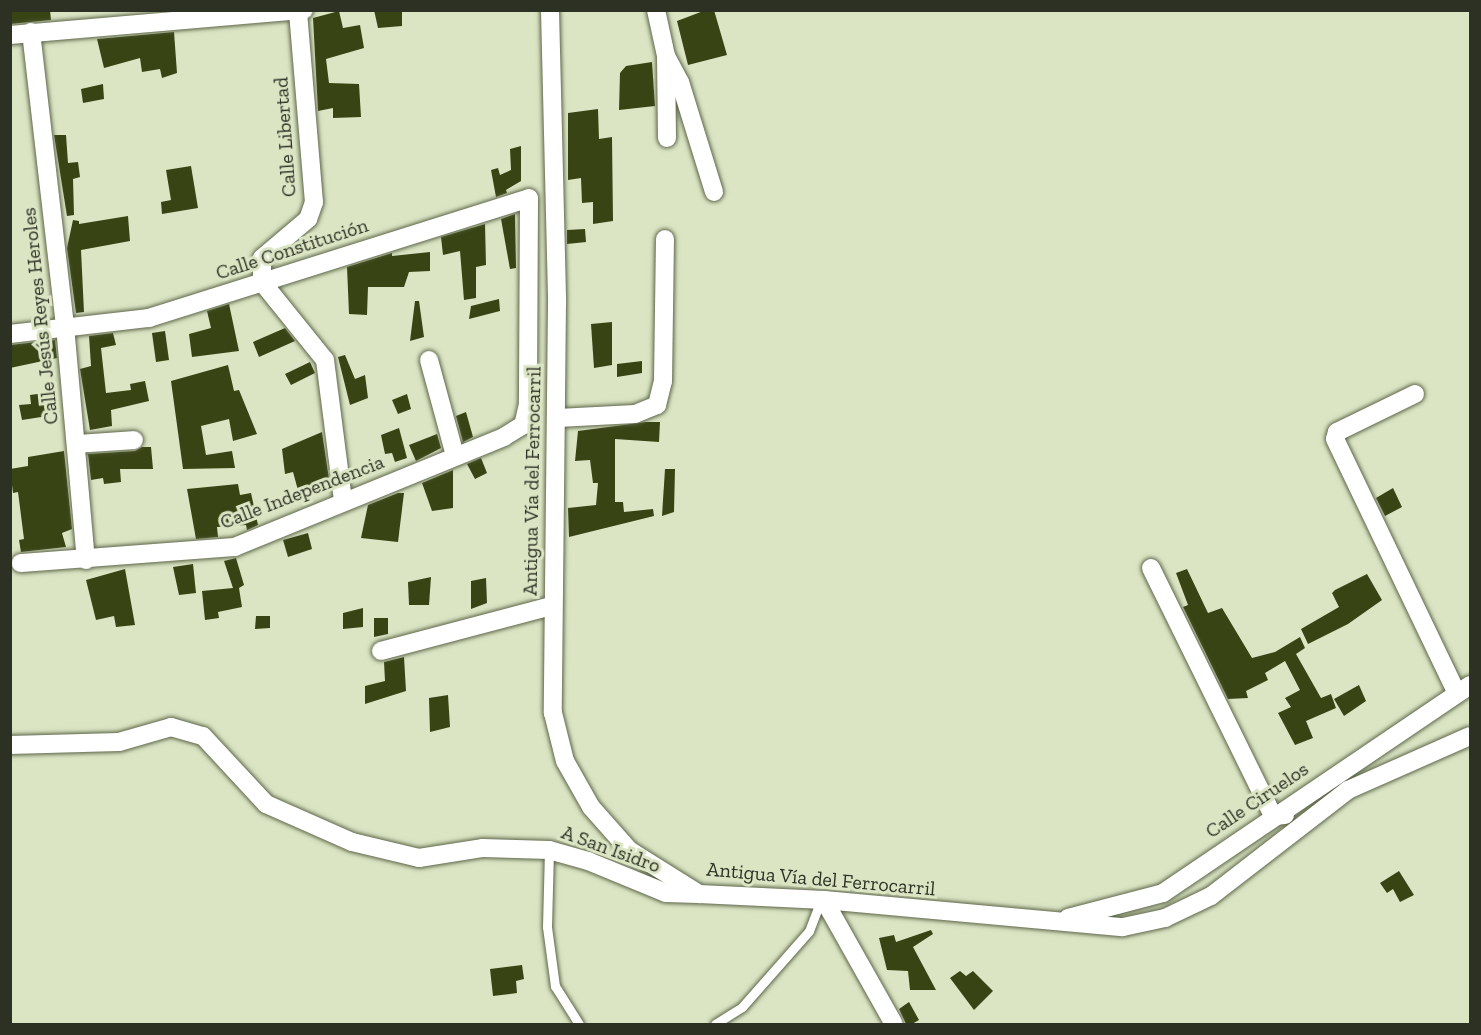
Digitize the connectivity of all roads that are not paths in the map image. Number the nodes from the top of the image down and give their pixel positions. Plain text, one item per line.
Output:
1 (550, 10) edge
2 (656, 10) edge
3 (301, 11) edge
4 (265, 13) edge
5 (144, 17) edge
6 (31, 32) junction
7 (10, 35) edge
8 (666, 56) junction
9 (667, 138) dead end
10 (714, 192) dead end
11 (665, 240) dead end
12 (262, 282) junction
13 (527, 303) junction
14 (557, 303) junction
15 (65, 326) junction
16 (10, 334) edge
17 (429, 360) dead end
18 (1415, 394) dead end
19 (558, 418) junction
20 (134, 440) dead end
21 (76, 444) junction
22 (455, 456) junction
23 (344, 501) junction
24 (86, 560) junction
25 (21, 563) dead end
26 (1151, 568) dead end
27 (551, 606) junction
28 (381, 651) dead end
29 (1463, 688) edge
30 (1470, 736) edge
31 (10, 745) edge
32 (1321, 811) junction
33 (1273, 816) junction
34 (549, 850) junction
35 (699, 894) junction
36 (823, 900) junction
37 (1055, 922) junction
38 (579, 1024) edge
39 (716, 1024) edge
40 (894, 1024) edge

1 - 14 street, Antigua Vía del Ferrocarril
2 - 8 street
3 - 4 street
3 - 12 street, Calle Libertad
4 - 5 street
5 - 6 street
6 - 7 street
6 - 15 street, Calle Jesús Reyes Heroles
8 - 9 street
8 - 10 street
11 - 19 street
12 - 13 street, Calle Constitución
12 - 15 street, Calle Constitución
12 - 23 street
13 - 14 street
13 - 22 street, Calle Independencia
14 - 19 street, Antigua Vía del Ferrocarril
15 - 16 street, Calle Constitución
15 - 21 street, Calle Jesús Reyes Heroles
17 - 22 street
18 - 29 street
19 - 27 street, Antigua Vía del Ferrocarril
20 - 21 street
21 - 24 street, Calle Jesús Reyes Heroles
22 - 23 street, Calle Independencia
23 - 24 street, Calle Independencia
24 - 25 street, Calle Independencia
26 - 33 street
27 - 28 street
27 - 35 street, Antigua Vía del Ferrocarril
29 - 33 street, Calle Ciruelos
30 - 32 street, Antigua Vía del Ferrocarril
31 - 34 street, A San Isidro
32 - 33 street
32 - 37 street, Antigua Vía del Ferrocarril
33 - 37 street, Calle Ciruelos
34 - 35 street, A San Isidro
34 - 38 lane
35 - 36 street, Antigua Vía del Ferrocarril
36 - 37 street, Antigua Vía del Ferrocarril
36 - 39 lane
36 - 40 street

